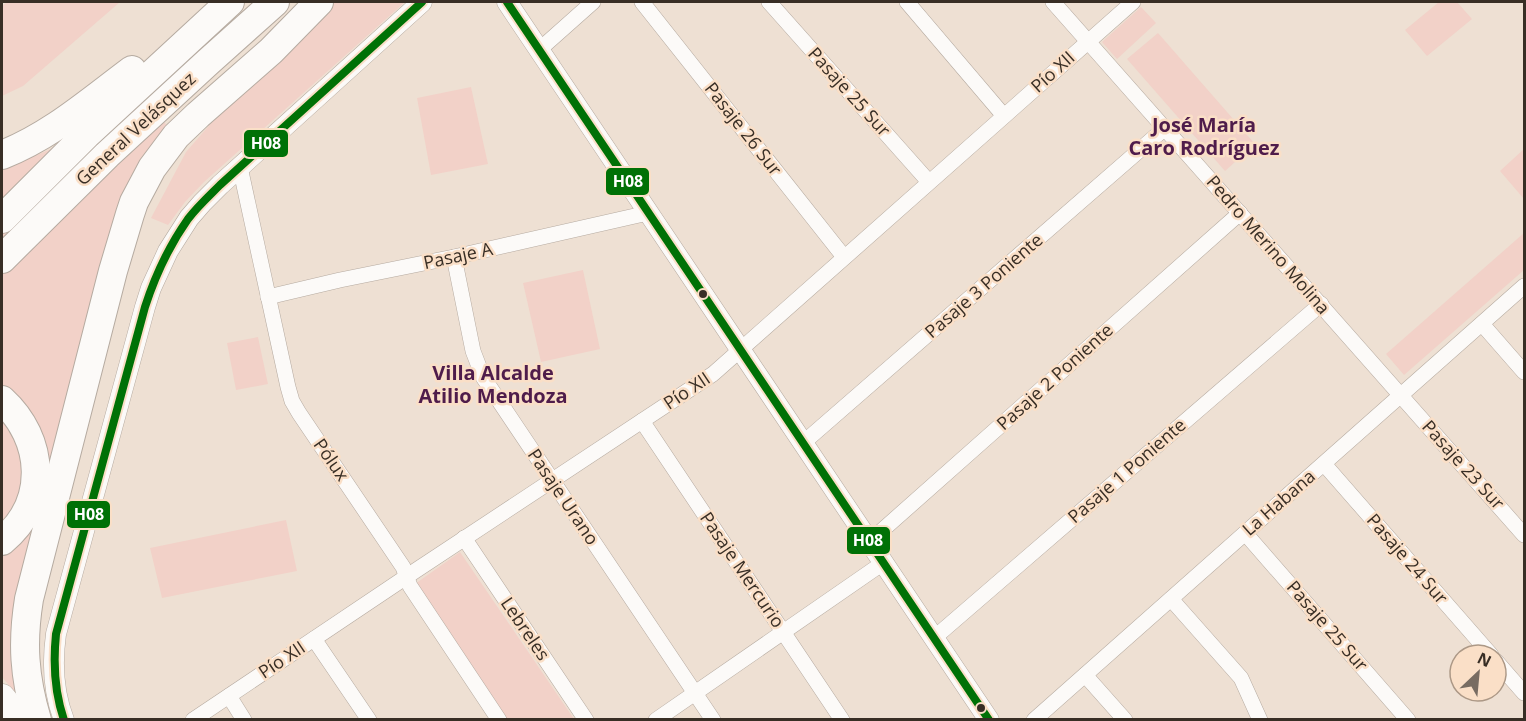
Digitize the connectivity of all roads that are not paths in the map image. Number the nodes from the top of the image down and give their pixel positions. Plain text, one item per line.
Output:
1 (228, 2) edge
2 (275, 2) edge
3 (319, 2) edge
4 (422, 2) edge
5 (507, 2) edge
6 (593, 2) edge
7 (642, 2) edge
8 (769, 2) edge
9 (907, 2) edge
10 (1053, 2) edge
11 (1133, 2) edge
12 (1088, 41) junction
13 (539, 50) junction
14 (1004, 116) junction
15 (1165, 128) junction
16 (2, 155) edge
17 (240, 167) junction
18 (929, 182) junction
19 (648, 213) junction
20 (1240, 213) junction
21 (2, 219) edge
22 (454, 257) junction
23 (844, 257) junction
24 (2, 260) edge
25 (1524, 286) edge
26 (268, 297) junction
27 (1321, 304) junction
28 (1482, 324) junction
29 (740, 350) junction
30 (1524, 372) edge
31 (1401, 395) junction
32 (2, 400) edge
33 (642, 421) junction
34 (802, 443) junction
35 (1324, 464) junction
36 (552, 480) junction
37 (1245, 533) junction
38 (1524, 535) edge
39 (464, 538) junction
40 (2, 542) edge
41 (869, 542) junction
42 (883, 563) junction
43 (407, 576) junction
44 (1171, 599) junction
45 (783, 632) junction
46 (934, 638) junction
47 (314, 639) junction
48 (1481, 643) edge
49 (1085, 675) junction
50 (1508, 675) edge
51 (695, 693) junction
52 (1524, 693) edge
53 (229, 696) junction
54 (2, 697) edge
55 (21, 720) edge
56 (37, 720) edge
57 (64, 720) edge
58 (193, 720) edge
59 (244, 720) edge
60 (369, 720) edge
61 (499, 720) edge
62 (586, 720) edge
63 (656, 720) edge
64 (713, 720) edge
65 (842, 720) edge
66 (989, 720) edge
67 (1034, 720) edge
68 (1125, 720) edge
69 (1260, 720) edge
70 (1408, 720) edge

1 - 16 highway
1 - 21 highway, General Velásquez
2 - 24 highway, General Velásquez
3 - 56 highway
4 - 17 street
5 - 13 street
6 - 13 street
7 - 23 street, Pasaje 26 Sur
8 - 18 street, Pasaje 25 Sur
9 - 14 street
10 - 12 street
11 - 12 street, Pío XII
12 - 14 street, Pío XII
12 - 15 street, Pedro Merino Molina
13 - 19 street
14 - 18 street, Pío XII
15 - 20 street, Pedro Merino Molina
15 - 34 street, Pasaje 3 Poniente
17 - 26 street, Pólux
17 - 57 street
18 - 23 street, Pío XII
19 - 22 street, Pasaje A
19 - 29 street
20 - 27 street, Pedro Merino Molina
20 - 41 street, Pasaje 2 Poniente
22 - 26 street, Pasaje A
22 - 36 street, Pasaje Urano
23 - 29 street, Pío XII
25 - 28 street, La Habana
26 - 43 street, Pólux
27 - 31 street, Pedro Merino Molina
27 - 46 street, Pasaje 1 Poniente
28 - 30 street
28 - 31 street, La Habana
29 - 33 street, Pío XII
29 - 34 street
31 - 35 street, La Habana
31 - 38 street, Pasaje 23 Sur
32 - 40 highway
33 - 36 street, Pío XII
33 - 45 street, Pasaje Mercurio
34 - 41 street
35 - 37 street, La Habana
35 - 48 street, Pasaje 24 Sur
36 - 39 street, Pío XII
36 - 51 street, Pasaje Urano
37 - 44 street, La Habana
37 - 70 street, Pasaje 25 Sur
39 - 43 street, Pío XII
39 - 62 street, Lebreles
41 - 42 street
42 - 45 street
42 - 46 street
43 - 47 street, Pío XII
43 - 61 street, Pólux
44 - 49 street, La Habana
44 - 69 street
45 - 51 street
45 - 65 street, Pasaje Mercurio
46 - 66 street
47 - 53 street, Pío XII
47 - 60 street
49 - 67 street, La Habana
49 - 68 street
50 - 52 street
51 - 63 street
51 - 64 street, Pasaje Urano
53 - 58 street, Pío XII
53 - 59 street
54 - 55 main road

